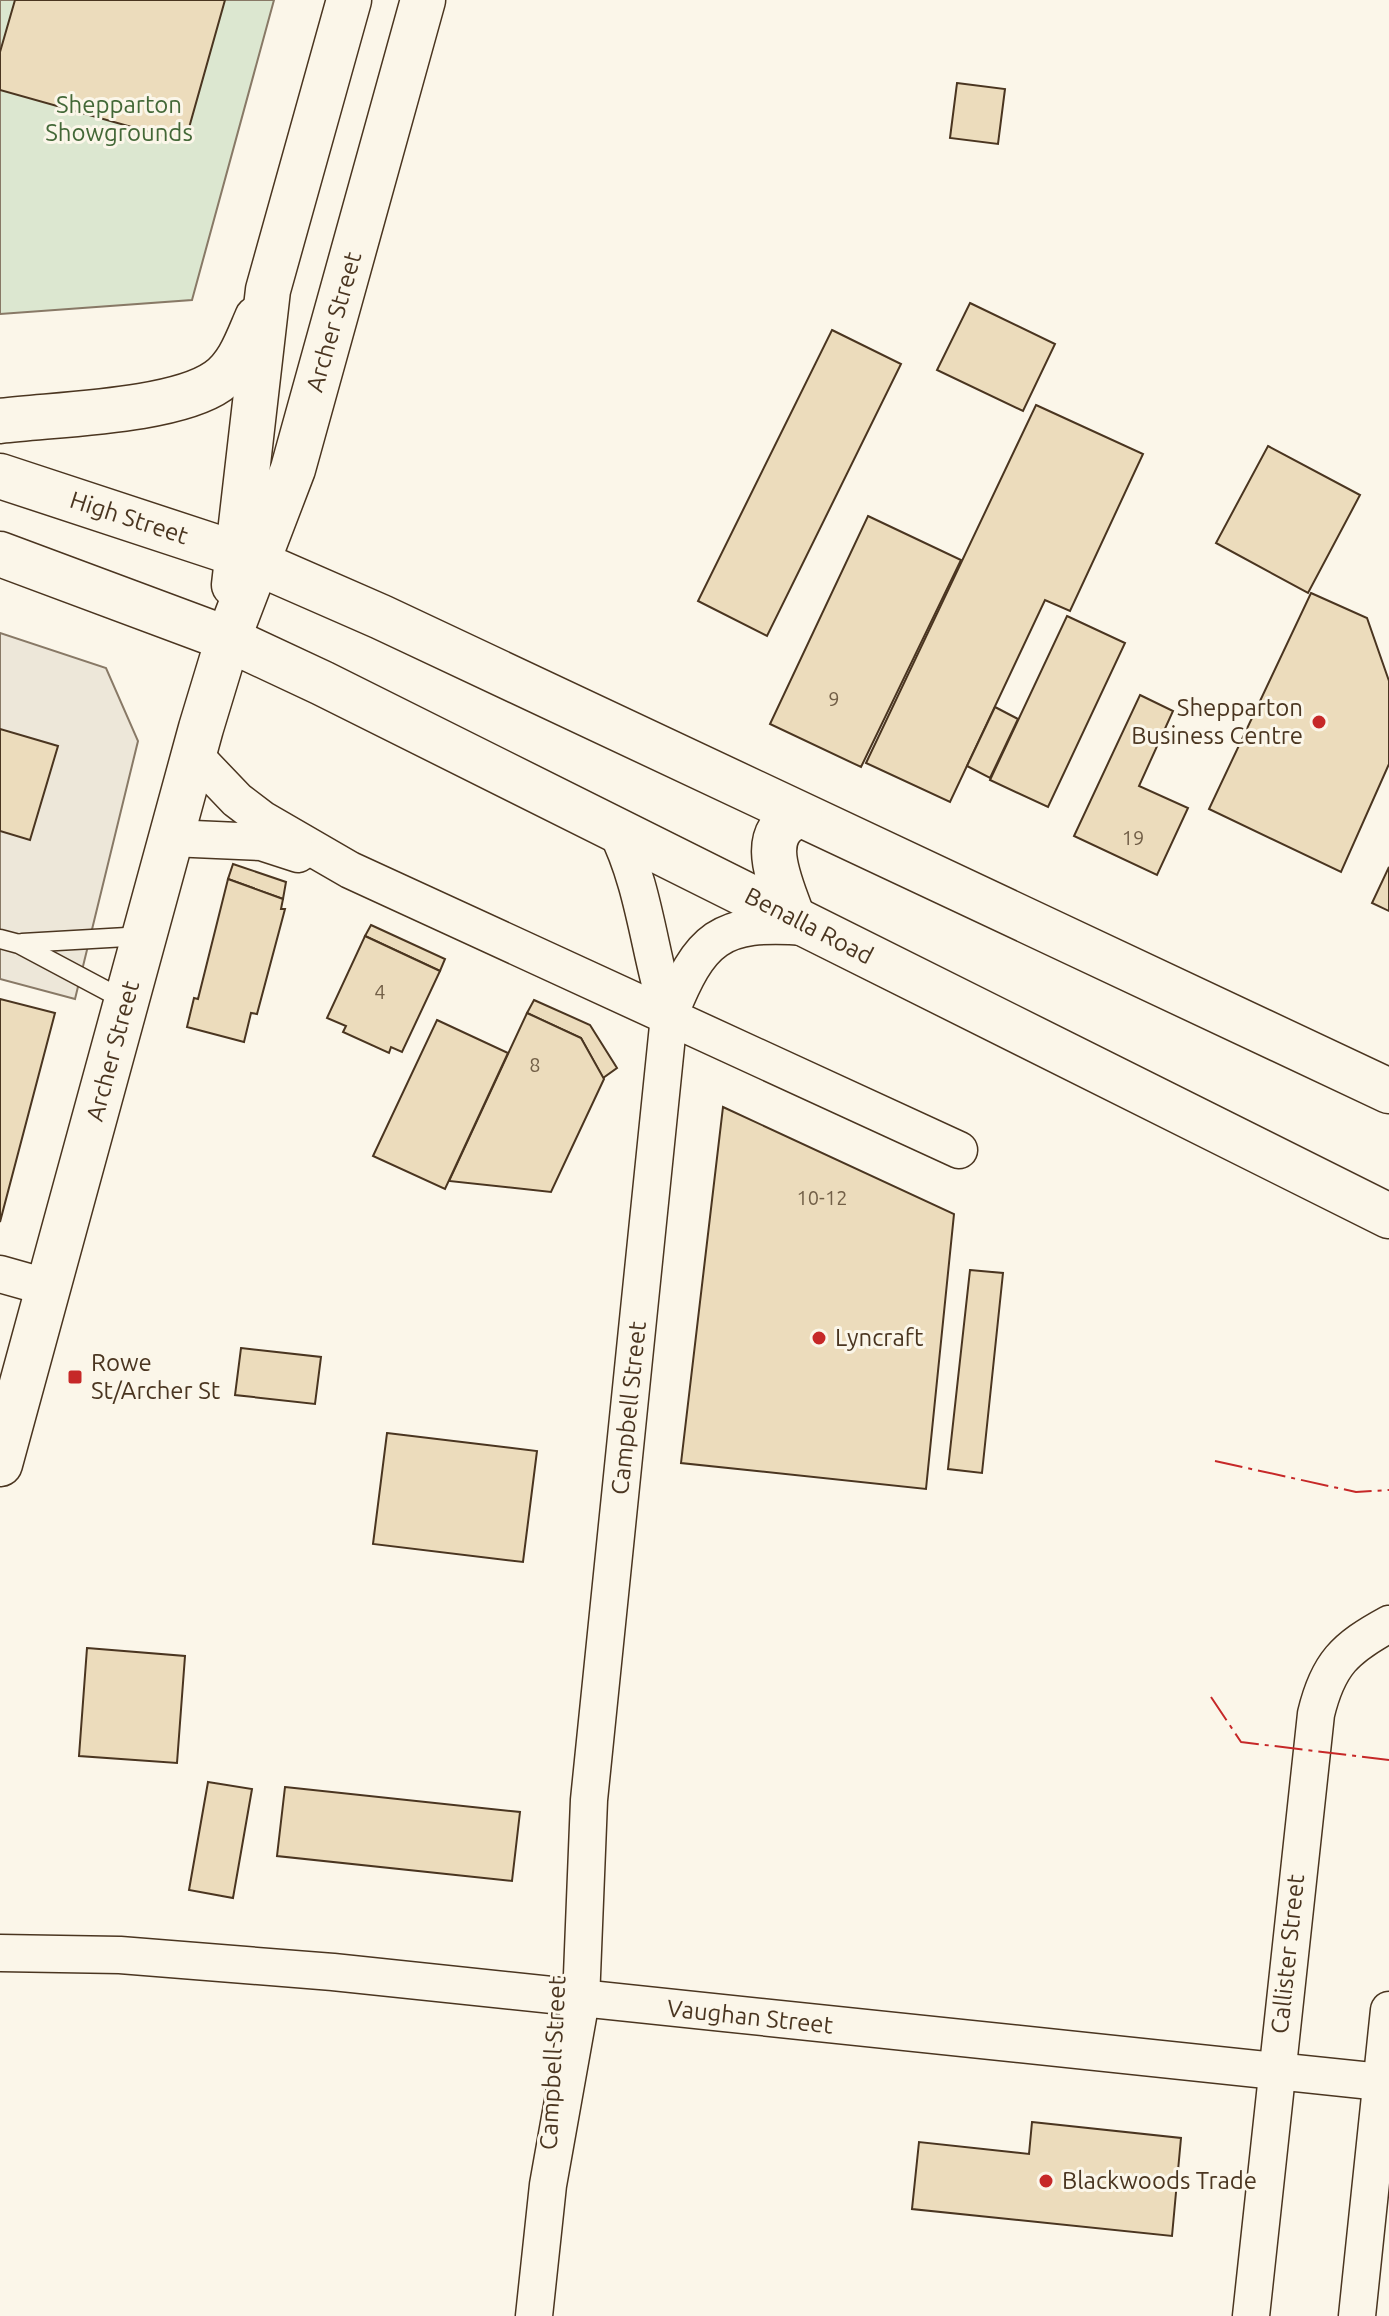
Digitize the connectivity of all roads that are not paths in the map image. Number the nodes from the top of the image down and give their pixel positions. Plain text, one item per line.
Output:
1 (349, 0) edge
2 (423, 0) edge
3 (268, 290) junction
4 (0, 421) edge
5 (0, 476) edge
6 (0, 554) edge
7 (247, 559) junction
8 (228, 639) junction
9 (194, 755) junction
10 (800, 815) junction
11 (615, 828) junction
12 (171, 838) junction
13 (350, 870) junction
14 (803, 922) junction
15 (144, 936) junction
16 (0, 939) edge
17 (19, 944) junction
18 (127, 1001) junction
19 (669, 1016) junction
20 (1389, 1091) edge
21 (959, 1150) dead end
22 (1389, 1216) edge
23 (0, 1274) edge
24 (46, 1287) junction
25 (0, 1464) edge
26 (1389, 1624) edge
27 (0, 1933) edge
28 (0, 1953) edge
29 (120, 1955) junction
30 (566, 1998) junction
31 (1389, 2010) edge
32 (1276, 2071) junction
33 (1381, 2082) junction
34 (534, 2316) edge
35 (1251, 2316) edge
36 (1357, 2316) edge

1 - 3 main road, Archer Street
2 - 7 main road, Archer Street
3 - 4 main road
3 - 7 main road, Archer Street
5 - 7 main road, High Street
6 - 8 main road
7 - 8 main road, Archer Street
7 - 10 main road
8 - 9 main road, Archer Street
8 - 11 main road, Benalla Road
9 - 12 main road, Archer Street
9 - 13 street
10 - 14 main road
10 - 20 main road
11 - 14 main road, Benalla Road
11 - 19 street
12 - 13 street
12 - 15 main road, Archer Street
13 - 19 street
14 - 19 street
14 - 22 main road, Benalla Road
15 - 17 lane
15 - 18 main road, Archer Street
16 - 17 lane
17 - 18 lane
18 - 24 main road, Archer Street
19 - 21 street
19 - 30 street, Campbell Street
23 - 24 street
24 - 25 main road, Archer Street
26 - 32 street, Callister Street
27 - 29 street, Vaughan Street
28 - 29 street, Vaughan Street
29 - 30 street, Vaughan Street
30 - 32 street, Vaughan Street
30 - 34 street, Campbell Street
31 - 33 street
32 - 33 street, Vaughan Street
32 - 35 street, Callister Street
33 - 36 street

